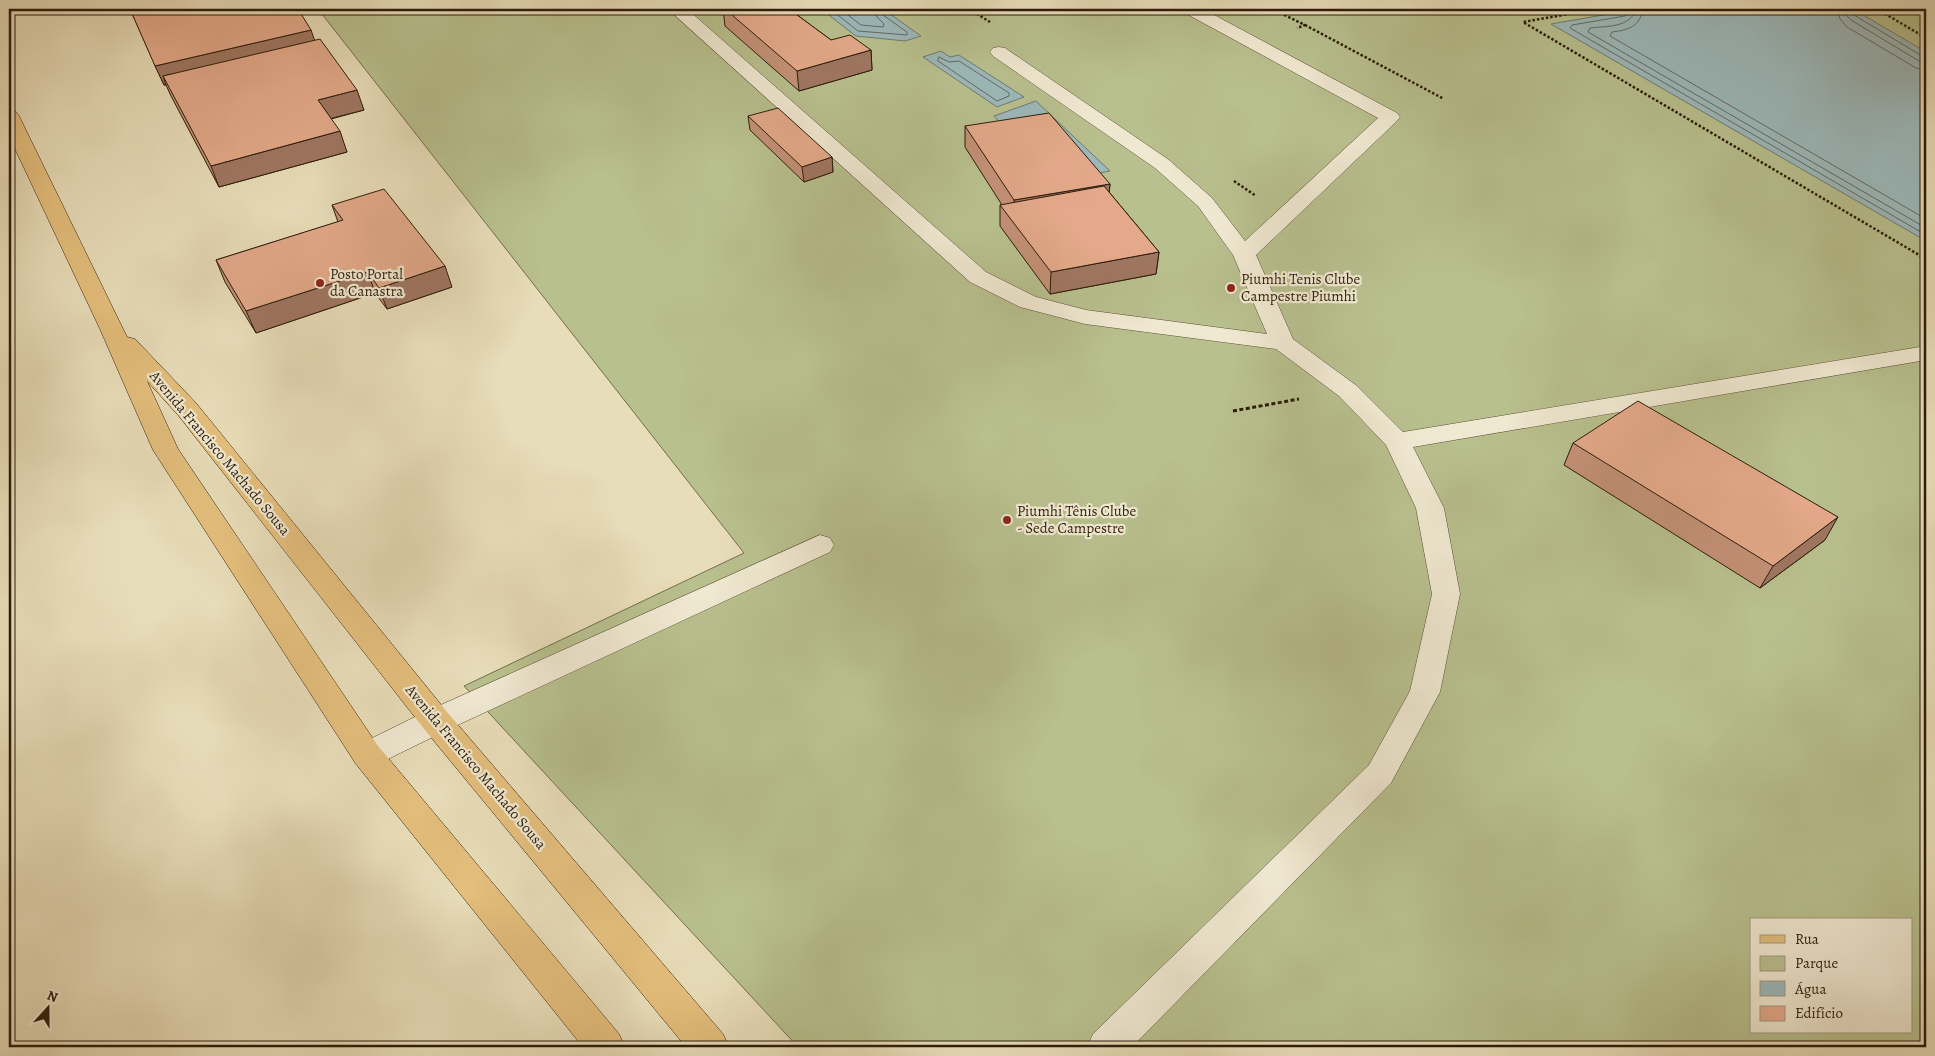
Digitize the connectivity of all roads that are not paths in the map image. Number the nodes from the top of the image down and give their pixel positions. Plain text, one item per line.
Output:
1 (677, 9) edge
2 (1191, 9) edge
3 (999, 52) dead end
4 (10, 122) edge
5 (1244, 254) junction
6 (112, 329) junction
7 (1283, 343) junction
8 (1926, 353) edge
9 (1397, 441) junction
10 (820, 545) dead end
11 (436, 720) junction
12 (367, 755) junction
13 (606, 1047) edge
14 (710, 1047) edge
15 (1106, 1047) edge

1 - 7 street
2 - 5 street
3 - 5 street
4 - 6 main road
5 - 7 street
6 - 11 main road, Avenida Francisco Machado Sousa
6 - 12 main road, Avenida Francisco Machado Sousa
7 - 9 street
8 - 9 street
9 - 15 street
10 - 11 street
11 - 12 street
11 - 14 main road, Avenida Francisco Machado Sousa
12 - 13 main road, Avenida Francisco Machado Sousa

